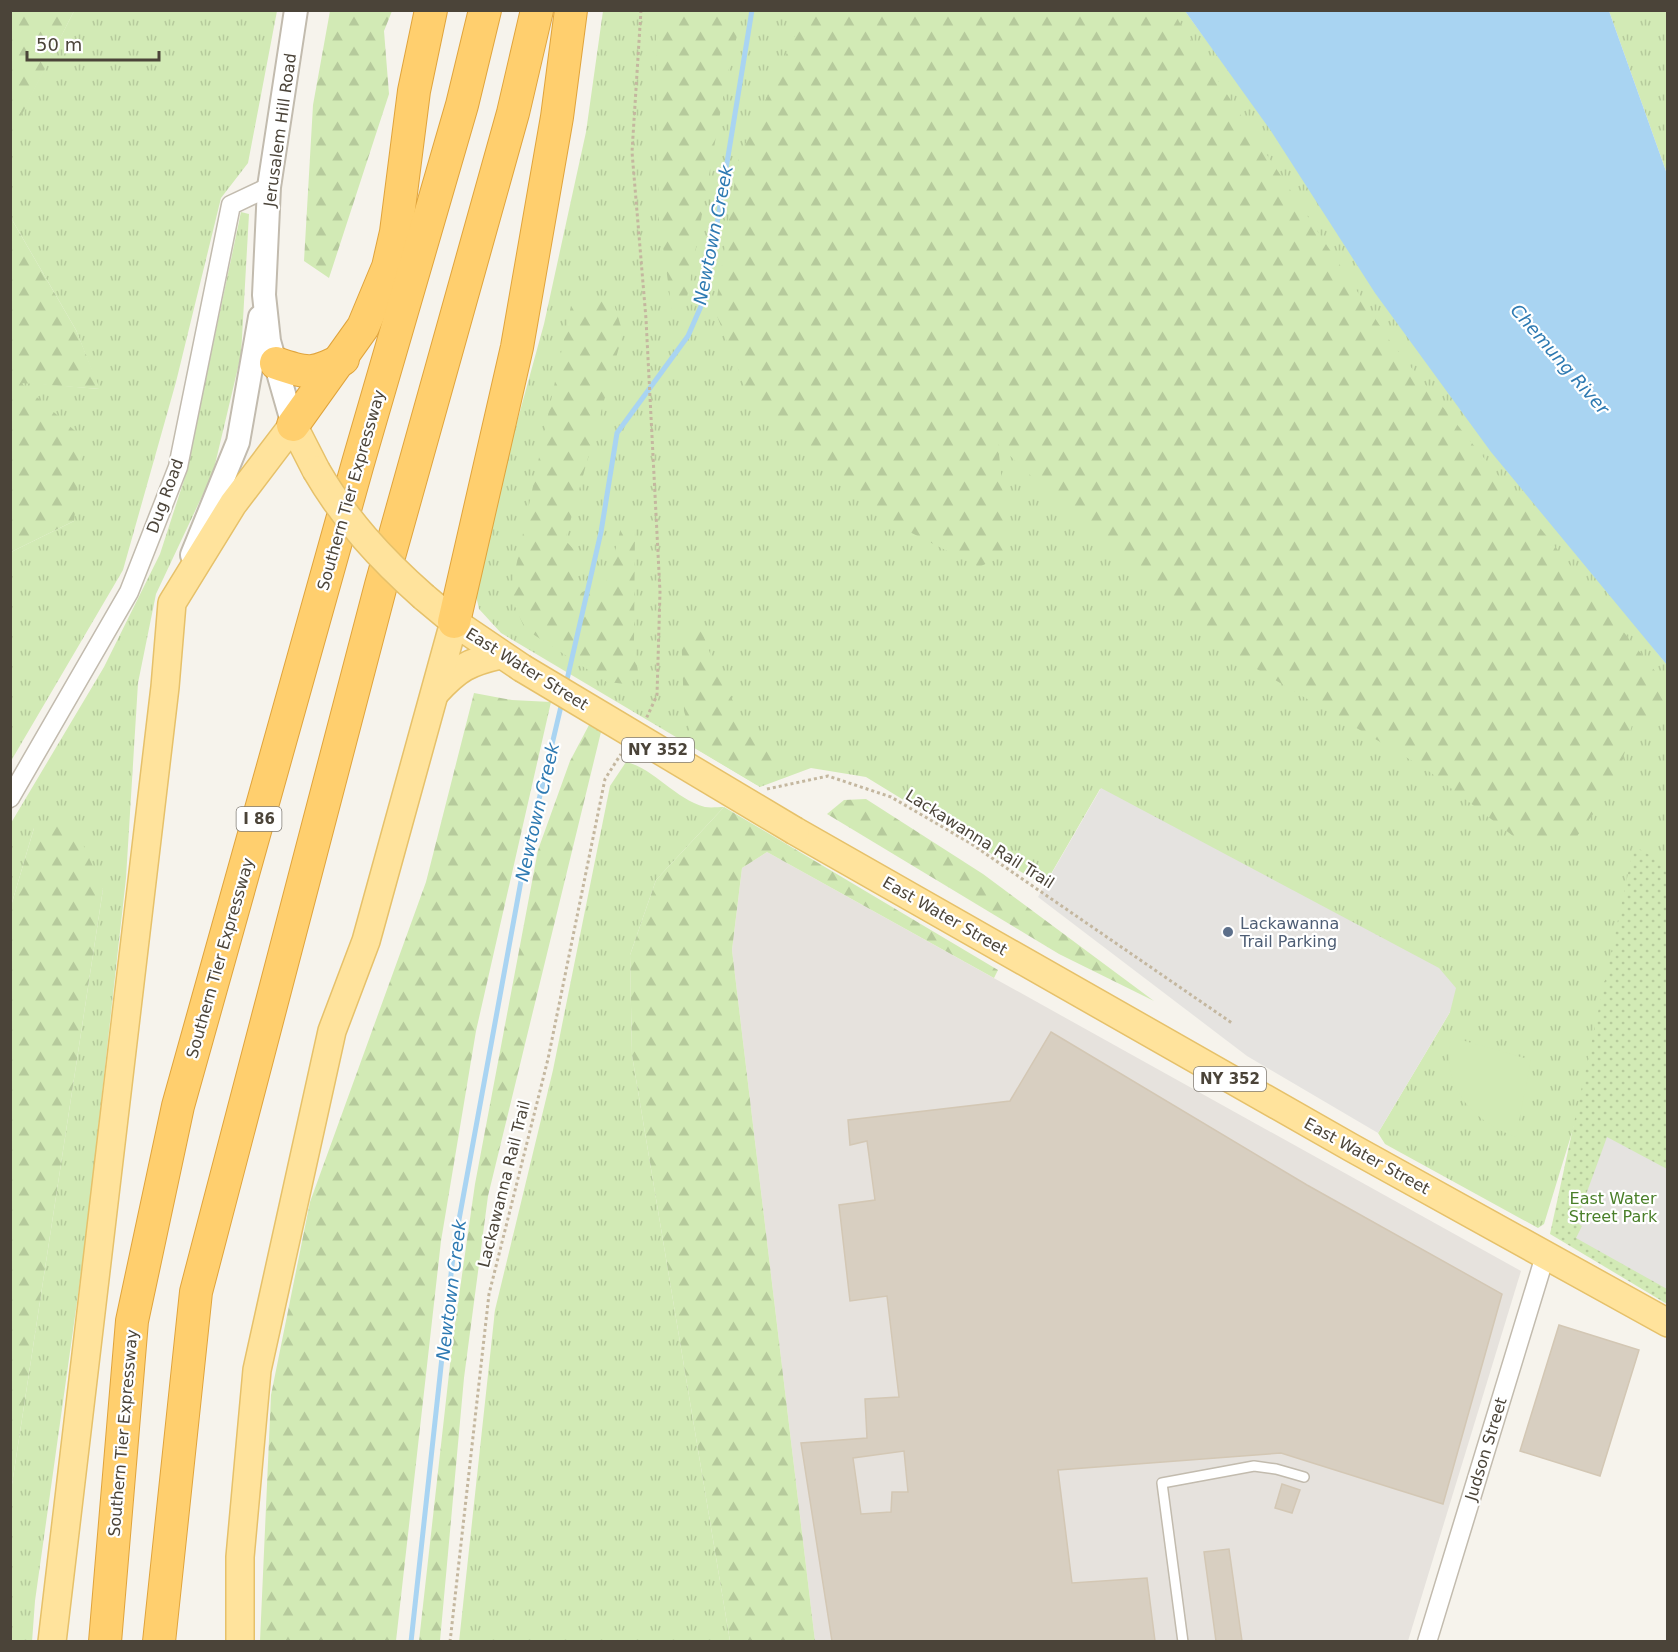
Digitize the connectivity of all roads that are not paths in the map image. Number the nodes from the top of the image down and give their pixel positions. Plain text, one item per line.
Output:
1 (296, 10) edge
2 (431, 10) edge
3 (484, 10) edge
4 (537, 10) edge
5 (571, 10) edge
6 (269, 187) junction
7 (264, 295) junction
8 (343, 359) junction
9 (276, 363) junction
10 (293, 425) junction
11 (172, 603) junction
12 (454, 622) junction
13 (511, 662) junction
14 (435, 693) junction
15 (10, 798) edge
16 (1545, 1256) junction
17 (1668, 1323) edge
18 (1304, 1477) dead end
19 (52, 1641) edge
20 (105, 1641) edge
21 (159, 1641) edge
22 (240, 1641) edge
23 (1183, 1641) edge
24 (1427, 1641) edge

1 - 6 street, Jerusalem Hill Road
2 - 8 highway
3 - 20 highway, Southern Tier Expressway / I 86
4 - 21 highway
5 - 12 highway
6 - 7 street, Jerusalem Hill Road
6 - 15 street, Dug Road
7 - 9 street, Jerusalem Hill Road
7 - 11 street
8 - 9 highway
8 - 10 highway
9 - 10 street, Jerusalem Hill Road
10 - 11 main road
10 - 12 main road, East Water Street / NY 352, bridge
11 - 19 main road
12 - 13 main road, East Water Street / NY 352
12 - 14 main road
13 - 14 main road
13 - 16 main road, East Water Street / NY 352, bridge
14 - 22 main road
16 - 17 main road, East Water Street / NY 352
16 - 24 street, Judson Street
18 - 23 lane

